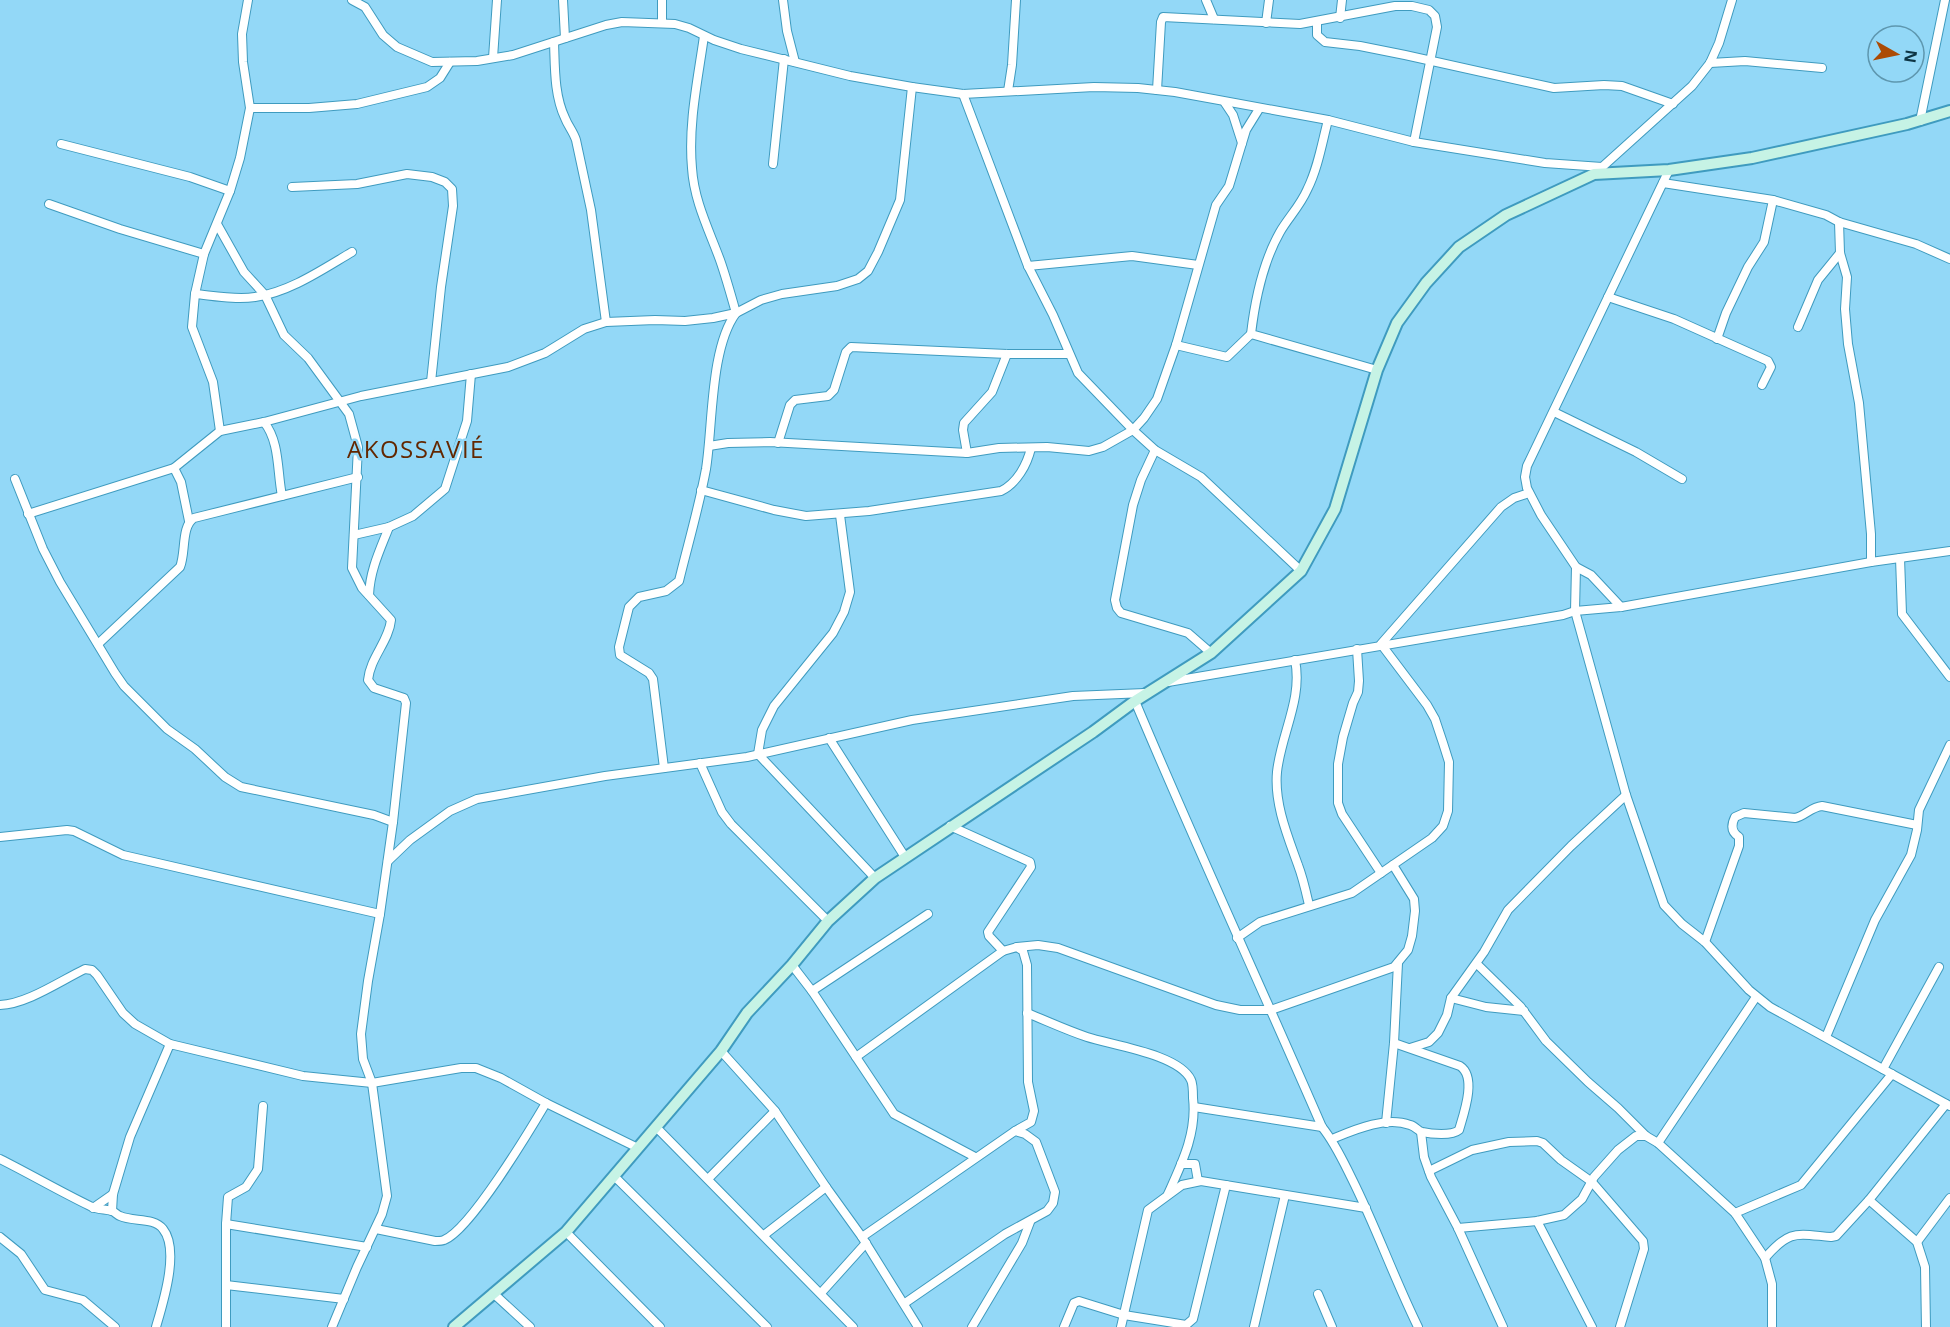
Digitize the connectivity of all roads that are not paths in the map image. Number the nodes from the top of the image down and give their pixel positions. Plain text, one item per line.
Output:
1 (246, 0) edge
2 (352, 0) edge
3 (497, 0) edge
4 (563, 0) edge
5 (662, 0) edge
6 (783, 0) edge
7 (1016, 0) edge
8 (1206, 0) edge
9 (1269, 0) edge
10 (1342, 0) edge
11 (1732, 0) edge
12 (1945, 0) edge
13 (1340, 18) junction
14 (1214, 19) junction
15 (1317, 22) junction
16 (662, 23) junction
17 (1266, 23) junction
18 (704, 36) junction
19 (566, 38) junction
20 (554, 42) junction
21 (493, 58) junction
22 (784, 59) junction
23 (450, 62) junction
24 (795, 62) junction
25 (1431, 62) junction
26 (1710, 63) junction
27 (1822, 68) dead end
28 (912, 87) junction
29 (1157, 90) junction
30 (1008, 91) junction
31 (963, 94) junction
32 (1225, 103) junction
33 (1673, 104) junction
34 (250, 108) junction
35 (1259, 109) junction
36 (1950, 111) edge
37 (1328, 120) junction
38 (1920, 121) junction
39 (1414, 142) junction
40 (61, 144) dead end
41 (1242, 144) junction
42 (773, 164) dead end
43 (1598, 171) junction
44 (1669, 171) junction
45 (1663, 183) junction
46 (292, 187) dead end
47 (230, 191) junction
48 (1773, 200) junction
49 (49, 204) dead end
50 (1839, 222) junction
51 (218, 224) junction
52 (352, 252) dead end
53 (1840, 253) junction
54 (204, 254) junction
55 (1950, 259) edge
56 (1198, 265) junction
57 (1028, 266) junction
58 (195, 294) junction
59 (265, 295) junction
60 (1608, 297) junction
61 (736, 313) junction
62 (606, 322) junction
63 (1798, 327) dead end
64 (1251, 334) junction
65 (1717, 339) junction
66 (1176, 345) junction
67 (1007, 354) junction
68 (1069, 354) junction
69 (1377, 370) junction
70 (471, 375) junction
71 (430, 382) junction
72 (1762, 385) dead end
73 (340, 401) junction
74 (1554, 412) junction
75 (264, 422) junction
76 (220, 430) junction
77 (1133, 430) junction
78 (778, 442) junction
79 (710, 446) junction
80 (1031, 448) junction
81 (1155, 450) junction
82 (967, 453) junction
83 (174, 468) junction
84 (358, 477) junction
85 (15, 478) dead end
86 (1682, 480) dead end
87 (701, 490) junction
88 (1529, 493) junction
89 (282, 496) junction
90 (28, 514) junction
91 (840, 515) junction
92 (189, 521) junction
93 (389, 527) junction
94 (354, 535) junction
95 (1950, 551) edge
96 (1900, 558) junction
97 (1871, 562) junction
98 (1576, 567) junction
99 (1301, 570) junction
100 (369, 596) junction
101 (1621, 607) junction
102 (1575, 611) junction
103 (98, 644) junction
104 (1381, 644) junction
105 (1357, 649) junction
106 (1211, 653) junction
107 (1295, 660) junction
108 (1950, 677) edge
109 (1168, 682) junction
110 (1148, 693) junction
111 (1135, 701) junction
112 (829, 738) junction
113 (1950, 745) edge
114 (758, 754) junction
115 (700, 763) junction
116 (664, 768) junction
117 (1626, 795) junction
118 (393, 822) junction
119 (1917, 825) junction
120 (950, 826) junction
121 (0, 837) edge
122 (905, 857) junction
123 (388, 861) junction
124 (1393, 865) junction
125 (1381, 873) junction
126 (875, 878) junction
127 (1309, 905) junction
128 (380, 914) junction
129 (928, 914) dead end
130 (828, 921) junction
131 (1238, 938) junction
132 (1705, 942) junction
133 (1017, 947) junction
134 (1003, 951) junction
135 (1398, 962) junction
136 (1477, 964) junction
137 (792, 965) junction
138 (1939, 967) dead end
139 (812, 992) junction
140 (1756, 997) junction
141 (1451, 998) junction
142 (0, 1005) edge
143 (1271, 1010) junction
144 (1524, 1011) junction
145 (1027, 1013) junction
146 (1826, 1037) junction
147 (1394, 1043) junction
148 (170, 1044) junction
149 (1410, 1048) junction
150 (721, 1051) junction
151 (856, 1057) junction
152 (1883, 1069) junction
153 (1892, 1074) junction
154 (372, 1083) junction
155 (546, 1103) junction
156 (1948, 1105) edge
157 (263, 1106) dead end
158 (1194, 1107) junction
159 (775, 1111) junction
160 (1386, 1123) junction
161 (656, 1127) junction
162 (1322, 1127) junction
163 (1015, 1131) junction
164 (1421, 1132) junction
165 (1646, 1136) junction
166 (1332, 1139) junction
167 (1658, 1143) junction
168 (638, 1148) junction
169 (975, 1157) junction
170 (0, 1158) edge
171 (1181, 1164) junction
172 (1429, 1171) junction
173 (614, 1176) junction
174 (708, 1179) junction
175 (1198, 1181) junction
176 (1592, 1182) junction
177 (1226, 1185) junction
178 (826, 1187) junction
179 (113, 1194) junction
180 (1168, 1194) junction
181 (1285, 1195) junction
182 (1950, 1198) edge
183 (1869, 1200) junction
184 (93, 1208) junction
185 (1366, 1208) junction
186 (112, 1211) junction
187 (1735, 1214) junction
188 (1538, 1221) junction
189 (1030, 1222) junction
190 (226, 1224) junction
191 (1458, 1228) junction
192 (376, 1229) junction
193 (566, 1232) junction
194 (764, 1235) junction
195 (0, 1238) edge
196 (864, 1240) junction
197 (1917, 1242) junction
198 (367, 1248) junction
199 (1765, 1258) junction
200 (226, 1285) junction
201 (493, 1293) junction
202 (821, 1293) junction
203 (1318, 1294) dead end
204 (344, 1299) junction
205 (905, 1303) junction
206 (1124, 1315) junction
207 (115, 1327) edge
208 (156, 1327) edge
209 (226, 1327) edge
210 (332, 1327) edge
211 (454, 1327) edge
212 (530, 1327) edge
213 (660, 1327) edge
214 (767, 1327) edge
215 (853, 1327) edge
216 (918, 1327) edge
217 (972, 1327) edge
218 (1064, 1327) edge
219 (1121, 1327) edge
220 (1254, 1327) edge
221 (1332, 1327) edge
222 (1418, 1327) edge
223 (1503, 1327) edge
224 (1592, 1327) edge
225 (1620, 1327) edge
226 (1772, 1327) edge
227 (1926, 1327) edge

1 - 34 street
2 - 23 street
3 - 21 street
4 - 19 street
5 - 16 street
6 - 24 street
7 - 30 street
8 - 14 street
9 - 17 street
10 - 13 street
11 - 26 street
12 - 38 street
13 - 15 street
13 - 25 street
14 - 17 street
14 - 29 street
15 - 17 street
15 - 25 street
16 - 18 street
16 - 19 street
18 - 22 street
18 - 61 street
19 - 20 street
20 - 21 street
20 - 62 street
21 - 23 street
22 - 24 street
22 - 42 street
23 - 34 street
24 - 28 street
25 - 33 street
25 - 39 street
26 - 27 street
26 - 33 street
28 - 31 street
28 - 61 street
29 - 30 street
29 - 32 street
30 - 31 street
31 - 57 street
32 - 35 street
32 - 41 street
33 - 43 street
34 - 47 street
35 - 37 street
35 - 41 street
36 - 38 street
37 - 39 street
37 - 64 street
38 - 44 street
39 - 43 street
40 - 47 street
41 - 56 street
43 - 44 street
43 - 69 street
44 - 45 street
45 - 48 street
45 - 60 street
46 - 71 street
47 - 51 street
48 - 50 street
48 - 65 street
49 - 54 street
50 - 53 street
50 - 55 street
51 - 54 street
51 - 59 street
52 - 59 street
53 - 63 street
53 - 97 street
54 - 58 street
56 - 57 street
56 - 66 street
57 - 68 street
58 - 59 street
58 - 76 street
59 - 73 street
60 - 65 street
60 - 74 street
61 - 62 street
61 - 79 street
62 - 70 street
64 - 66 street
64 - 69 street
65 - 72 street
66 - 77 street
67 - 68 street
67 - 78 street
67 - 82 street
68 - 77 street
69 - 99 street
70 - 71 street
70 - 93 street
71 - 73 street
73 - 75 street
73 - 84 street
74 - 86 street
74 - 88 street
75 - 76 street
75 - 89 street
76 - 83 street
77 - 80 street
77 - 81 street
78 - 79 street
78 - 82 street
79 - 87 street
80 - 82 street
80 - 91 street
81 - 99 street
81 - 106 street
83 - 90 street
83 - 92 street
84 - 89 street
84 - 94 street
85 - 90 street
87 - 91 street
87 - 116 street
88 - 98 street
88 - 104 street
89 - 92 street
90 - 103 street
91 - 114 street
92 - 103 street
93 - 94 street
93 - 100 street
94 - 100 street
95 - 96 street
96 - 97 street
96 - 108 street
97 - 101 street
98 - 101 street
98 - 102 street
99 - 106 street
100 - 118 street
101 - 102 street
102 - 104 street
102 - 117 street
103 - 118 street
104 - 105 street
104 - 124 street
105 - 107 street
105 - 125 street
106 - 109 street
107 - 109 street
107 - 127 street
109 - 110 street
110 - 111 street
110 - 112 street
111 - 120 street
111 - 131 street
112 - 114 street
112 - 122 street
113 - 119 street
114 - 115 street
114 - 126 street
115 - 116 street
115 - 130 street
116 - 123 street
117 - 132 street
117 - 136 street
118 - 123 street
119 - 132 street
119 - 146 street
120 - 122 street
120 - 134 street
121 - 128 street
122 - 126 street
123 - 128 street
124 - 125 street
124 - 135 street
125 - 127 street
126 - 130 street
127 - 131 street
128 - 154 street
129 - 139 street
130 - 137 street
131 - 143 street
132 - 140 street
133 - 134 street
133 - 143 street
133 - 145 street
134 - 151 street
135 - 143 street
135 - 147 street
136 - 141 street
136 - 144 street
137 - 139 street
137 - 150 street
138 - 152 street
139 - 151 street
140 - 146 street
140 - 167 street
141 - 144 street
141 - 149 street
142 - 148 street
143 - 162 street
144 - 165 street
145 - 158 street
145 - 163 street
146 - 152 street
147 - 149 street
147 - 160 street
148 - 154 street
148 - 179 street
149 - 164 street
150 - 159 street
150 - 161 street
151 - 169 street
152 - 153 street
153 - 156 street
153 - 187 street
154 - 155 street
154 - 192 street
155 - 168 street
155 - 192 street
156 - 183 street
157 - 190 street
158 - 162 street
158 - 171 street
159 - 174 street
159 - 178 street
160 - 164 street
160 - 166 street
161 - 168 street
161 - 174 street
162 - 166 street
163 - 169 street
163 - 189 street
164 - 172 street
165 - 167 street
165 - 176 street
166 - 185 street
167 - 187 street
168 - 173 street
169 - 196 street
170 - 184 street
171 - 175 street
171 - 180 street
172 - 176 street
172 - 191 street
173 - 193 street
173 - 214 street
174 - 194 street
175 - 177 street
175 - 180 street
176 - 188 street
176 - 225 street
177 - 181 street
177 - 206 street
178 - 194 street
178 - 196 street
179 - 184 street
179 - 186 street
180 - 206 street
181 - 185 street
181 - 220 street
182 - 197 street
183 - 197 street
183 - 199 street
184 - 186 street
185 - 222 street
186 - 208 street
187 - 199 street
188 - 191 street
188 - 224 street
189 - 205 street
189 - 217 street
190 - 198 street
190 - 200 street
191 - 223 street
192 - 198 street
193 - 201 street
193 - 213 street
194 - 202 street
195 - 207 street
196 - 202 street
196 - 205 street
197 - 227 street
198 - 204 street
199 - 226 street
200 - 204 street
200 - 209 street
201 - 211 street
201 - 212 street
202 - 215 street
203 - 221 street
204 - 210 street
205 - 216 street
206 - 218 street
206 - 219 street

